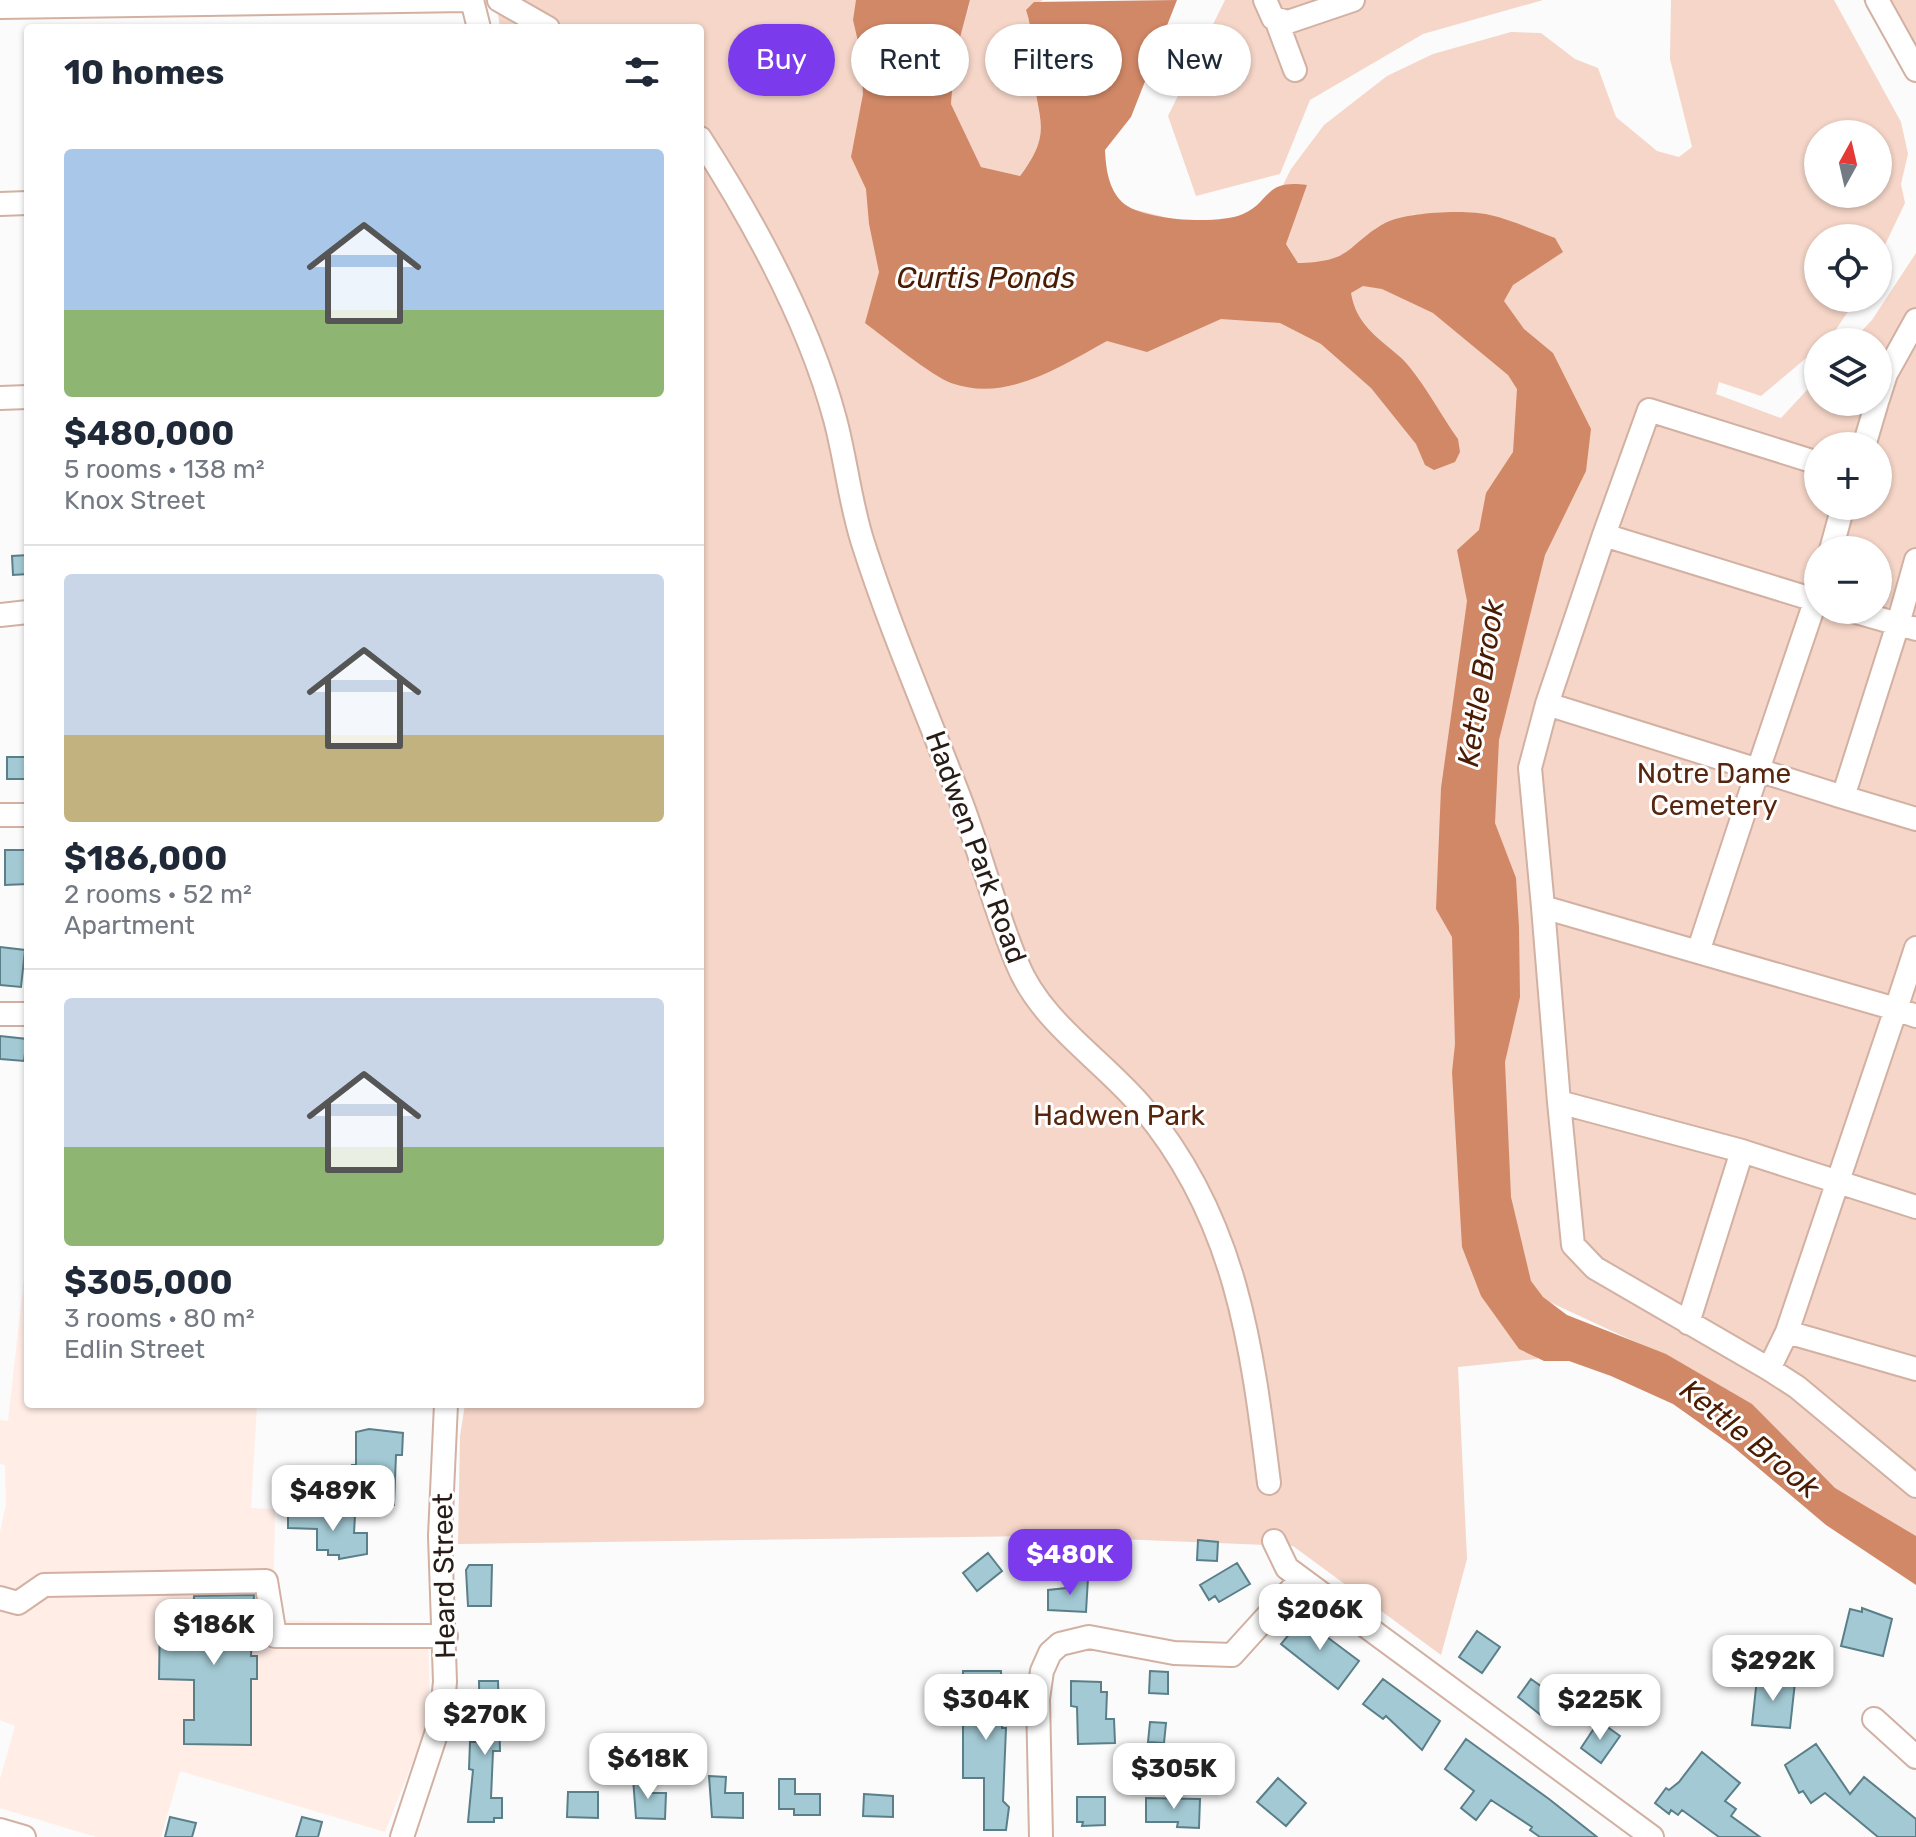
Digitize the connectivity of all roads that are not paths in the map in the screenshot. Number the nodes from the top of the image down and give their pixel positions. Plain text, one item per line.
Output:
1 (470, 0) edge
2 (499, 0) edge
3 (1265, 0) edge
4 (1353, 0) edge
5 (1877, 0) edge
6 (270, 2) edge
7 (29, 3) edge
8 (99, 3) edge
9 (0, 7) edge
10 (1277, 22) junction
11 (478, 24) edge
12 (541, 24) edge
13 (1295, 70) dead end
14 (1916, 70) edge
15 (704, 144) edge
16 (24, 203) edge
17 (0, 204) edge
18 (1916, 320) edge
19 (1892, 363) edge
20 (24, 397) edge
21 (0, 398) edge
22 (1804, 459) edge
23 (1604, 535) junction
24 (1916, 560) edge
25 (1804, 594) edge
26 (24, 612) edge
27 (0, 615) edge
28 (1808, 624) edge
29 (1907, 626) edge
30 (1547, 704) junction
31 (1758, 770) junction
32 (1843, 797) junction
33 (0, 815) edge
34 (24, 815) edge
35 (1916, 819) edge
36 (1543, 907) junction
37 (1916, 948) edge
38 (1698, 952) junction
39 (1906, 1012) edge
40 (0, 1014) edge
41 (24, 1014) edge
42 (1559, 1102) junction
43 (1742, 1151) junction
44 (1836, 1181) junction
45 (1916, 1207) edge
46 (1688, 1323) junction
47 (1787, 1332) junction
48 (1769, 1369) junction
49 (1916, 1369) edge
50 (446, 1408) edge
51 (1269, 1483) dead end
52 (1916, 1486) edge
53 (1274, 1541) dead end
54 (1301, 1579) junction
55 (0, 1598) edge
56 (446, 1636) junction
57 (1874, 1719) dead end
58 (1916, 1757) edge
59 (0, 1830) edge
60 (24, 1837) edge
61 (402, 1837) edge
62 (1041, 1837) edge
63 (1652, 1837) edge

1 - 6 street
1 - 11 street
2 - 12 street
3 - 10 street
4 - 10 street
5 - 14 street
6 - 8 street
7 - 8 street
7 - 9 street
10 - 13 street
15 - 51 street, Hadwen Park Road
16 - 17 street
18 - 19 street
20 - 21 street
22 - 23 street
23 - 25 street
23 - 30 street
24 - 29 street
26 - 27 street
28 - 31 street
29 - 32 street
30 - 31 street
30 - 36 street
31 - 32 street
31 - 38 street
32 - 35 street
33 - 34 street
36 - 38 street
36 - 42 street
37 - 39 street
38 - 39 street
39 - 44 street
40 - 41 street
42 - 43 street
42 - 46 street
43 - 44 street
43 - 46 street
44 - 45 street
44 - 47 street
46 - 48 street
47 - 48 street
47 - 49 street
48 - 52 street
50 - 56 street, Heard Street
53 - 54 street
54 - 62 street
54 - 63 street
55 - 56 street
56 - 61 street, Heard Street
57 - 58 street
59 - 60 street

